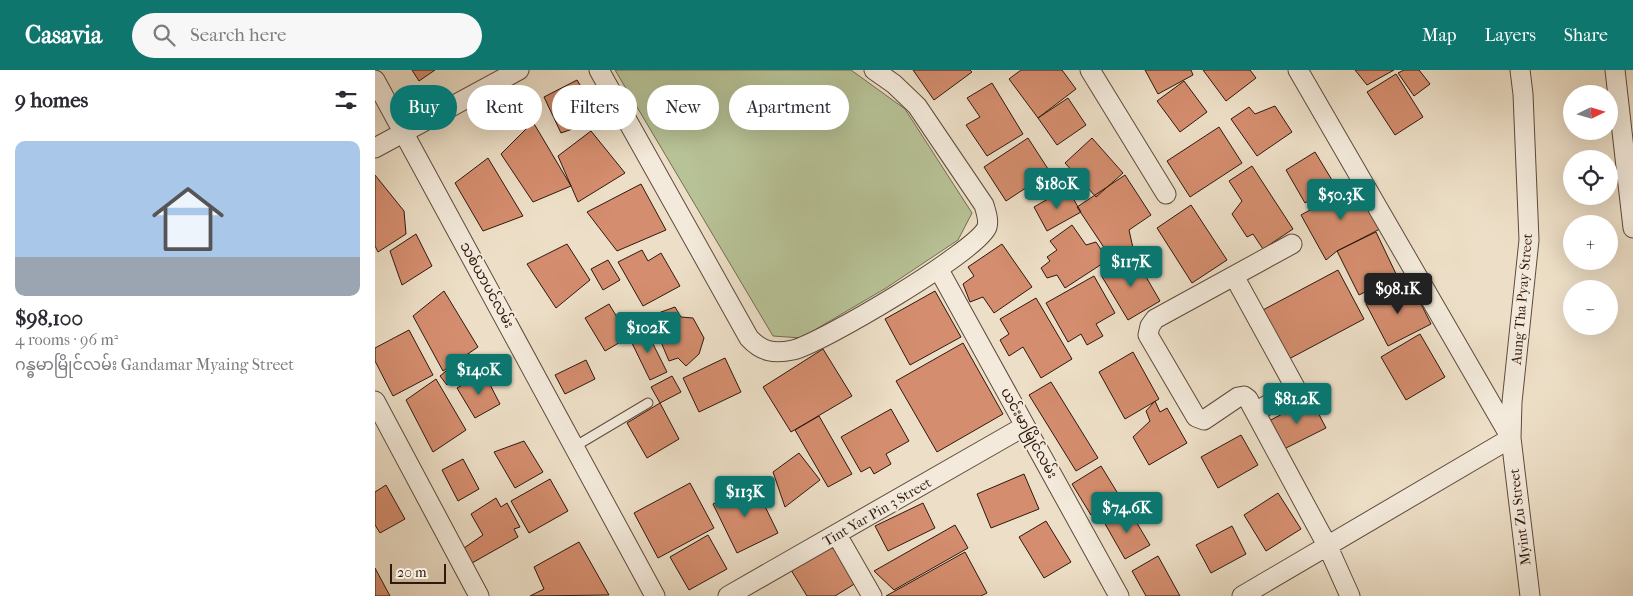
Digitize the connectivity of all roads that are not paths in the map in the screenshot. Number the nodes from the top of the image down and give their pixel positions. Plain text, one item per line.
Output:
1 (519, 70) edge
2 (599, 70) edge
3 (874, 70) edge
4 (1090, 70) edge
5 (1298, 70) edge
6 (1520, 70) edge
7 (1615, 70) edge
8 (375, 80) edge
9 (403, 132) junction
10 (375, 148) edge
11 (1166, 194) dead end
12 (1633, 228) edge
13 (1292, 244) dead end
14 (939, 270) junction
15 (1234, 276) junction
16 (375, 401) edge
17 (648, 403) dead end
18 (1255, 412) junction
19 (1025, 426) junction
20 (1511, 438) junction
21 (574, 447) junction
22 (837, 535) junction
23 (1327, 547) junction
24 (479, 596) edge
25 (655, 596) edge
26 (728, 596) edge
27 (872, 596) edge
28 (1119, 596) edge
29 (1242, 596) edge
30 (1350, 596) edge
31 (1530, 596) edge

1 - 9 street
2 - 14 street
3 - 14 street
4 - 11 street
5 - 20 street
6 - 20 street, Aung Tha Pyay Street
7 - 12 street
8 - 9 street, သစ်ယာပင်လမ်း
9 - 10 street
9 - 21 street, သစ်ယာပင်လမ်း
13 - 15 street
14 - 19 street, ယင်းမာမြိုင်လမ်း
15 - 18 street
15 - 18 street
16 - 24 street
17 - 21 lane
18 - 23 street
19 - 22 street, Tint Yar Pin 3 Street
19 - 28 street, ယင်းမာမြိုင်လမ်း
20 - 23 street
20 - 31 street, Myint Zu Street
21 - 25 street, သစ်ယာပင်လမ်း
22 - 26 street, Tint Yar Pin 3 Street
22 - 27 street
23 - 29 street
23 - 30 street

